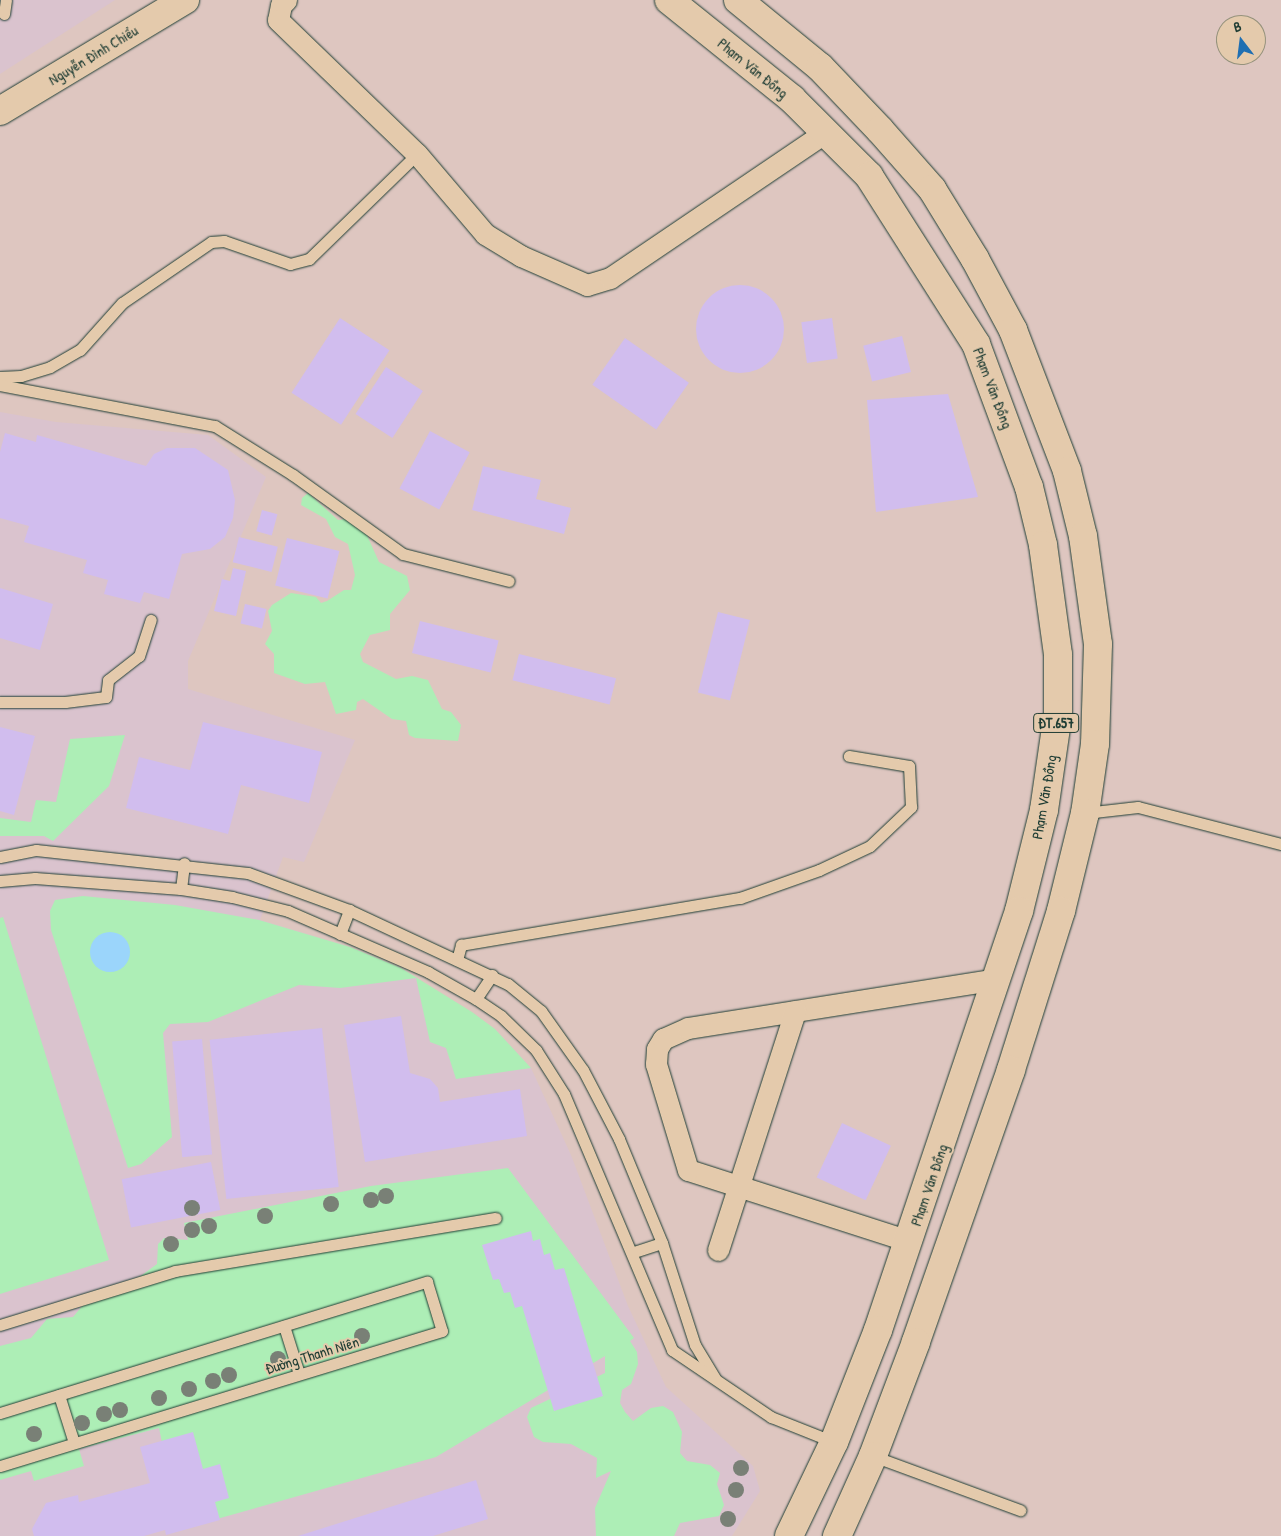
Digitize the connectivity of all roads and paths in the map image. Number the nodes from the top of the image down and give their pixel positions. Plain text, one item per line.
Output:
1 (6, 0) edge
2 (185, 0) edge
3 (286, 0) edge
4 (668, 0) edge
5 (738, 0) edge
6 (4, 14) dead end
7 (854, 102) junction
8 (0, 110) edge
9 (827, 132) junction
10 (417, 154) junction
11 (0, 377) edge
12 (0, 384) edge
13 (509, 581) dead end
14 (151, 620) dead end
15 (0, 702) edge
16 (848, 756) dead end
17 (1085, 813) junction
18 (1281, 844) edge
19 (0, 857) edge
20 (184, 863) junction
21 (0, 881) edge
22 (181, 889) junction
23 (349, 910) junction
24 (340, 934) junction
25 (456, 960) junction
26 (492, 975) junction
27 (997, 979) junction
28 (476, 999) junction
29 (795, 1011) junction
30 (738, 1186) junction
31 (496, 1218) dead end
32 (909, 1240) junction
33 (662, 1243) junction
34 (718, 1250) dead end
35 (634, 1252) junction
36 (0, 1325) edge
37 (284, 1326) junction
38 (299, 1374) junction
39 (719, 1384) junction
40 (59, 1395) junction
41 (0, 1413) edge
42 (834, 1442) junction
43 (74, 1443) junction
44 (873, 1456) junction
45 (0, 1466) edge
46 (1020, 1510) dead end
47 (789, 1536) edge
48 (837, 1536) edge

1 - 6 lane
2 - 8 main road, Nguyễn Đình Chiểu
3 - 10 street
4 - 9 main road, Phạm Văn Đồng / ĐT.657
5 - 7 main road, ĐT.657
7 - 9 main road
7 - 17 main road, ĐT.657
9 - 10 street
9 - 27 main road, Phạm Văn Đồng / ĐT.657
10 - 11 lane
12 - 13 lane
14 - 15 lane
16 - 25 lane
17 - 18 lane
17 - 44 main road, ĐT.657
19 - 20 lane
20 - 22 lane
20 - 23 lane
21 - 22 lane
22 - 24 lane
23 - 24 lane
23 - 25 lane
24 - 28 lane
25 - 26 lane
26 - 28 lane
26 - 33 lane
27 - 29 street
27 - 32 main road, Phạm Văn Đồng / ĐT.657
28 - 35 lane
29 - 30 street
29 - 30 street
30 - 32 street
30 - 34 street
31 - 36 lane
32 - 42 main road, Phạm Văn Đồng / ĐT.657
33 - 35 lane
33 - 39 lane
35 - 39 lane
37 - 38 lane
37 - 38 lane, Đường Thanh Niên
37 - 40 lane
38 - 43 lane, Đường Thanh Niên
39 - 42 lane
40 - 41 lane
40 - 43 lane
42 - 44 main road
42 - 47 main road, Phạm Văn Đồng / ĐT.657
43 - 45 lane, Đường Thanh Niên
44 - 46 lane
44 - 48 main road, ĐT.657

